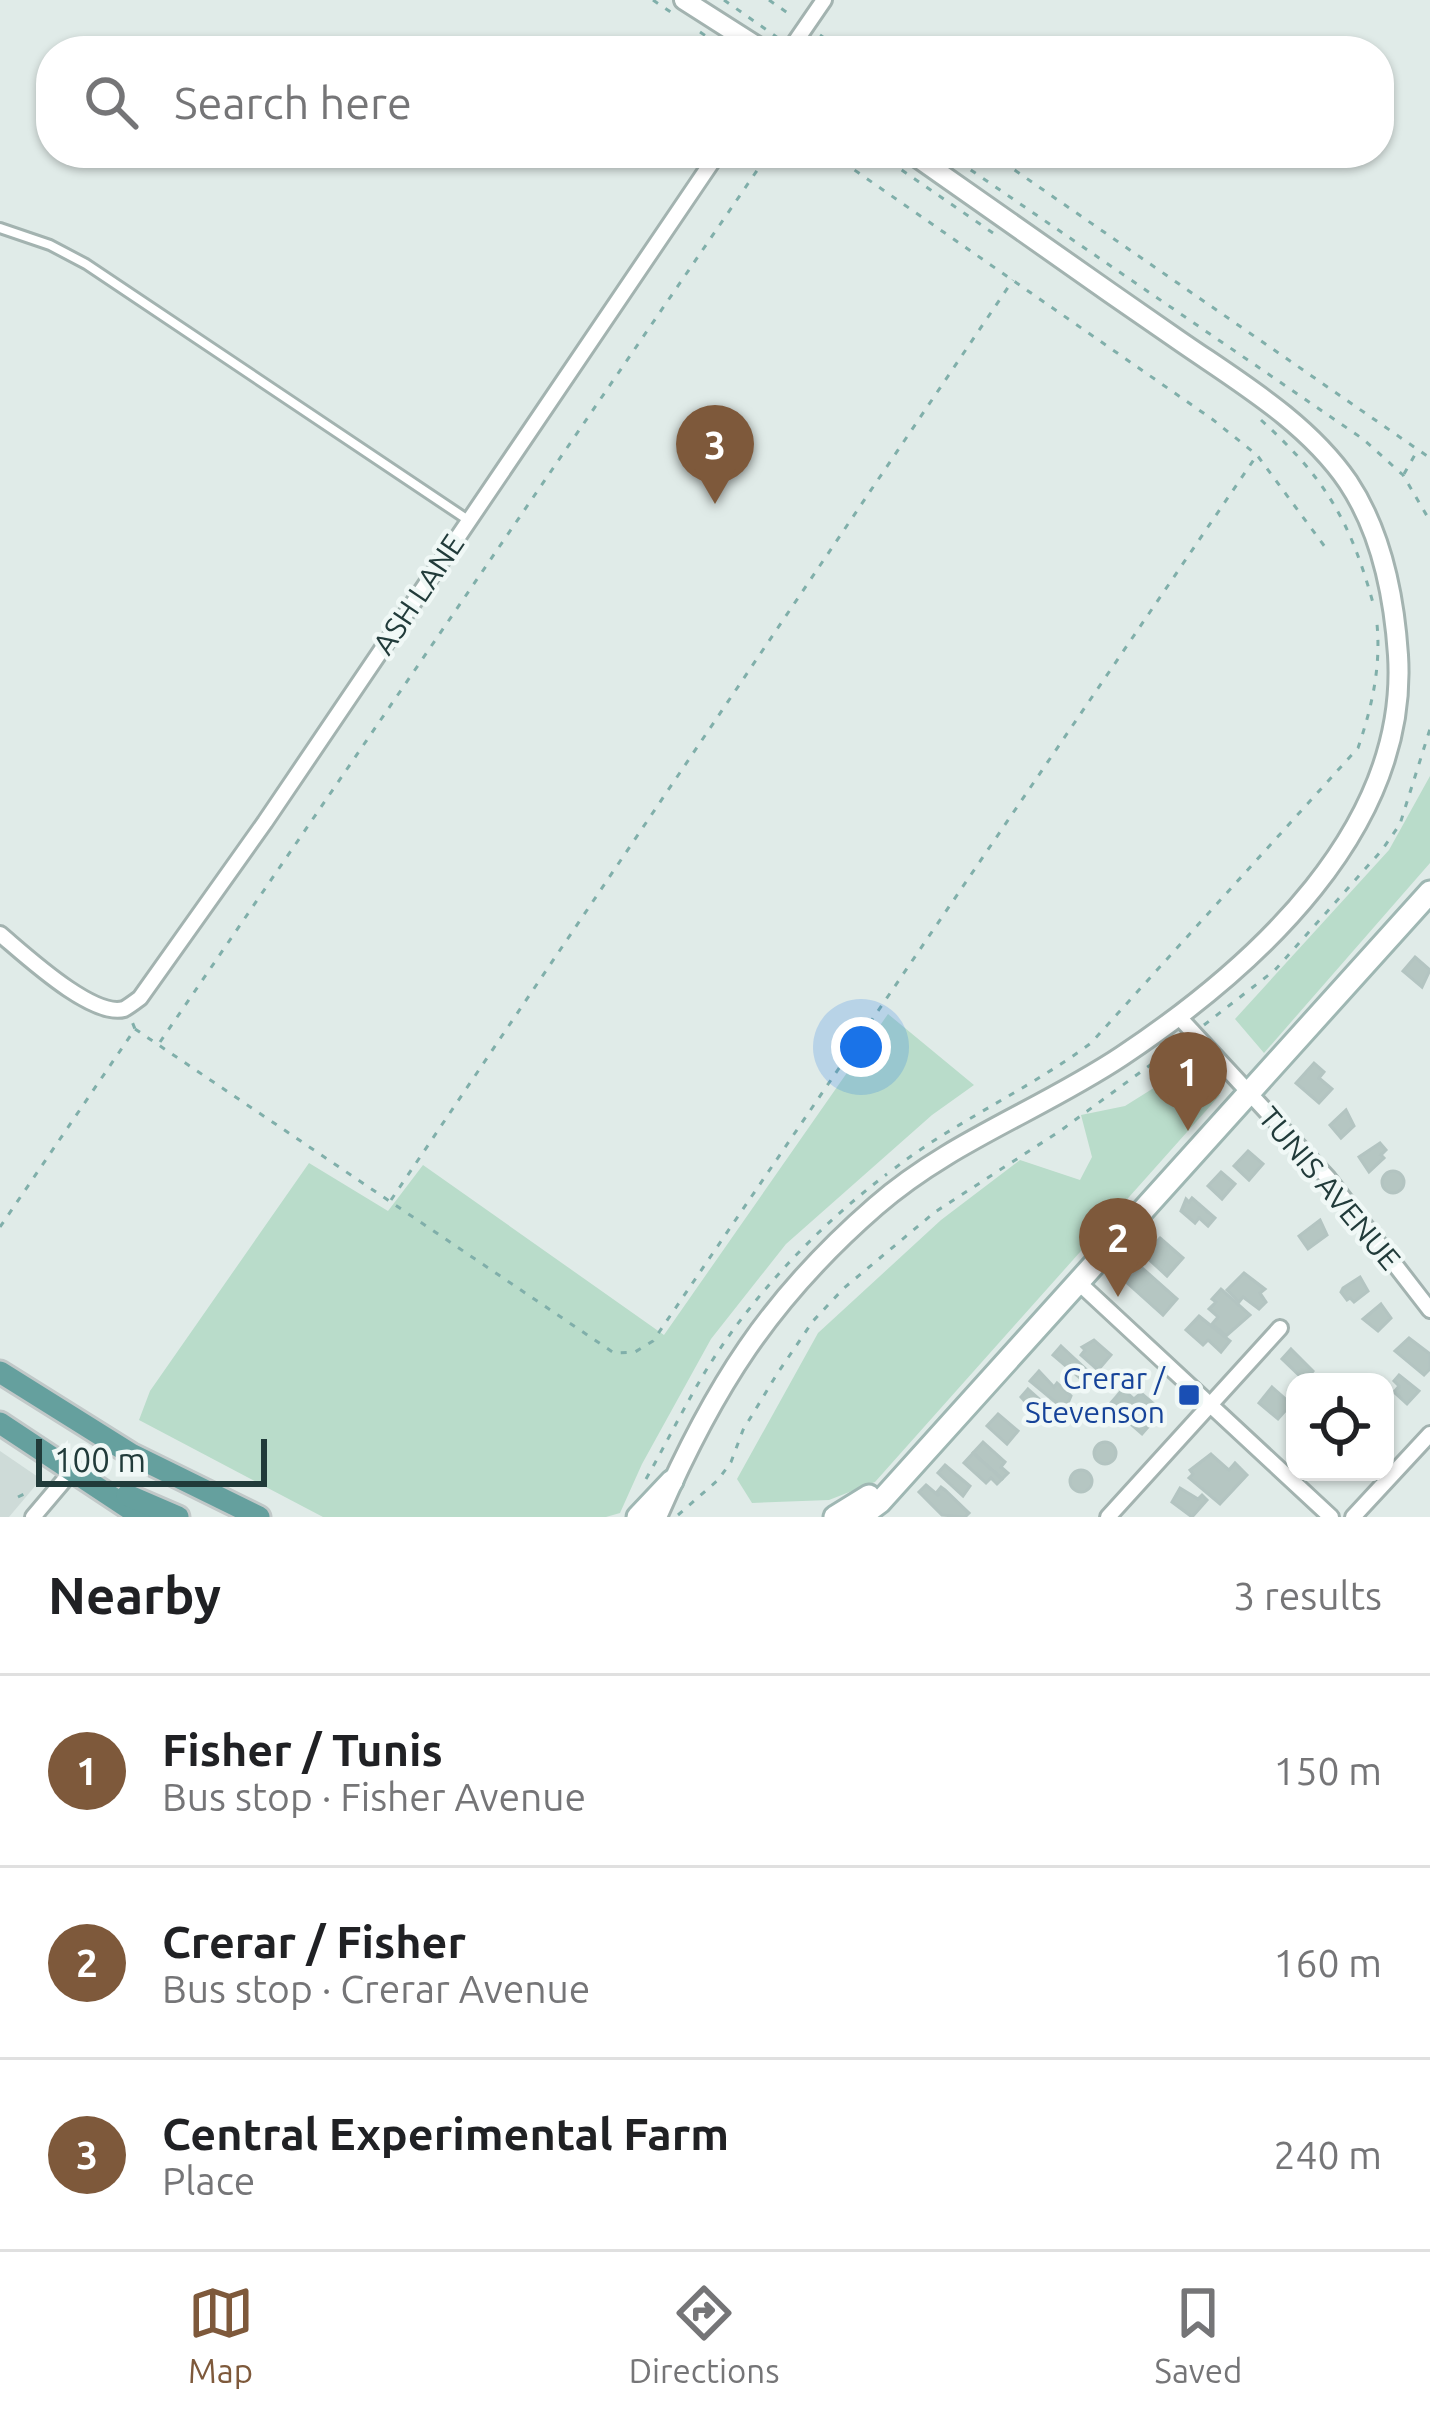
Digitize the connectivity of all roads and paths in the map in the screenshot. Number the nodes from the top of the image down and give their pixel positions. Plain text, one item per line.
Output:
1 (684, 0) edge
2 (724, 0) edge
3 (769, 0) edge
4 (824, 0) edge
5 (806, 26) junction
6 (740, 36) edge
7 (772, 36) edge
8 (799, 36) edge
9 (821, 36) edge
10 (708, 168) edge
11 (759, 168) edge
12 (851, 168) edge
13 (899, 168) edge
14 (932, 168) edge
15 (968, 168) edge
16 (1012, 168) edge
17 (0, 228) edge
18 (994, 233) dead end
19 (1012, 280) junction
20 (1261, 420) dead end
21 (1418, 450) junction
22 (1257, 455) junction
23 (1430, 458) edge
24 (1403, 476) junction
25 (1429, 516) edge
26 (468, 520) junction
27 (1328, 551) dead end
28 (1430, 729) edge
29 (1430, 892) edge
30 (0, 934) edge
31 (127, 1008) junction
32 (1178, 1016) junction
33 (1204, 1026) dead end
34 (135, 1029) junction
35 (1184, 1040) dead end
36 (158, 1045) junction
37 (1250, 1092) junction
38 (390, 1202) junction
39 (0, 1227) edge
40 (1078, 1282) junction
41 (1430, 1310) edge
42 (1280, 1328) dead end
43 (0, 1372) edge
44 (1209, 1405) junction
45 (0, 1423) edge
46 (1430, 1434) edge
47 (916, 1458) junction
48 (72, 1471) junction
49 (672, 1481) junction
50 (639, 1492) dead end
51 (18, 1497) dead end
52 (31, 1499) dead end
53 (869, 1512) edge
54 (33, 1517) edge
55 (142, 1517) edge
56 (178, 1517) edge
57 (259, 1517) edge
58 (638, 1517) edge
59 (657, 1517) edge
60 (676, 1517) edge
61 (835, 1517) edge
62 (1108, 1517) edge
63 (1331, 1517) edge
64 (1354, 1517) edge

1 - 6 street
2 - 7 path
3 - 5 path
4 - 5 street
5 - 8 street
5 - 9 path
10 - 26 street, ASH LANE
11 - 36 path
12 - 19 path
13 - 18 path
14 - 32 street
15 - 24 path
16 - 21 path
17 - 26 lane
19 - 22 path
19 - 38 path
20 - 50 path
21 - 23 path
21 - 24 path
22 - 27 path
22 - 38 path
24 - 25 path
26 - 31 street, ASH LANE
28 - 33 path
29 - 37 main road
30 - 31 street
31 - 34 path
32 - 37 street, TUNIS AVENUE
32 - 49 street
34 - 36 path
34 - 39 path
35 - 60 path
36 - 38 path
37 - 40 main road
37 - 41 street, TUNIS AVENUE
40 - 44 street
40 - 47 main road
42 - 44 street
43 - 57 main road
44 - 62 street
44 - 63 street
45 - 48 main road
46 - 64 street
47 - 53 main road
47 - 61 main road
48 - 54 street
48 - 55 main road
48 - 56 main road
49 - 58 main road
49 - 59 street
51 - 52 path

